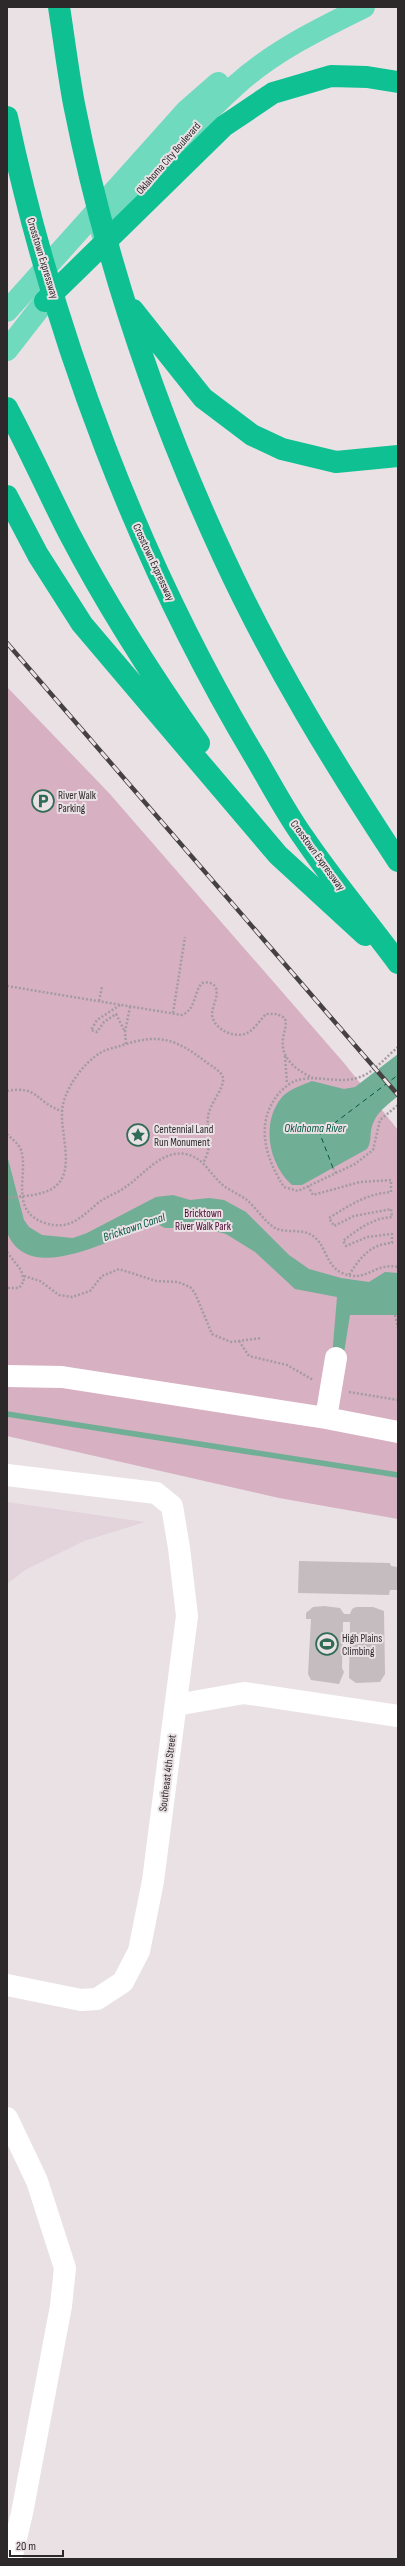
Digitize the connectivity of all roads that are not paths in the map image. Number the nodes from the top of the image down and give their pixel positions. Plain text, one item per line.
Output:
1 (59, 7) edge
2 (333, 7) edge
3 (364, 7) edge
4 (398, 82) edge
5 (7, 117) edge
6 (190, 118) junction
7 (125, 300) junction
8 (43, 303) junction
9 (7, 311) edge
10 (7, 350) edge
11 (7, 408) edge
12 (398, 456) edge
13 (7, 496) edge
14 (278, 855) junction
15 (398, 861) edge
16 (398, 962) edge
17 (398, 966) edge
18 (336, 1358) dead end
19 (7, 1376) edge
20 (326, 1418) junction
21 (398, 1432) edge
22 (7, 1475) edge
23 (176, 1704) junction
24 (398, 1716) edge
25 (7, 1985) edge
26 (7, 2118) edge
27 (11, 2559) edge

1 - 7 highway
2 - 6 main road, Oklahoma City Boulevard
3 - 6 main road, Oklahoma City Boulevard
4 - 8 highway
5 - 16 highway, Crosstown Expressway
6 - 8 main road, Oklahoma City Boulevard
6 - 9 main road, Oklahoma City Boulevard
7 - 12 highway
7 - 15 highway
8 - 10 main road, Oklahoma City Boulevard
11 - 14 highway
13 - 14 highway
14 - 17 highway
18 - 20 street
19 - 20 street
20 - 21 street
22 - 23 street, Southeast 4th Street
23 - 24 street
23 - 25 street, Southeast 4th Street
26 - 27 street

